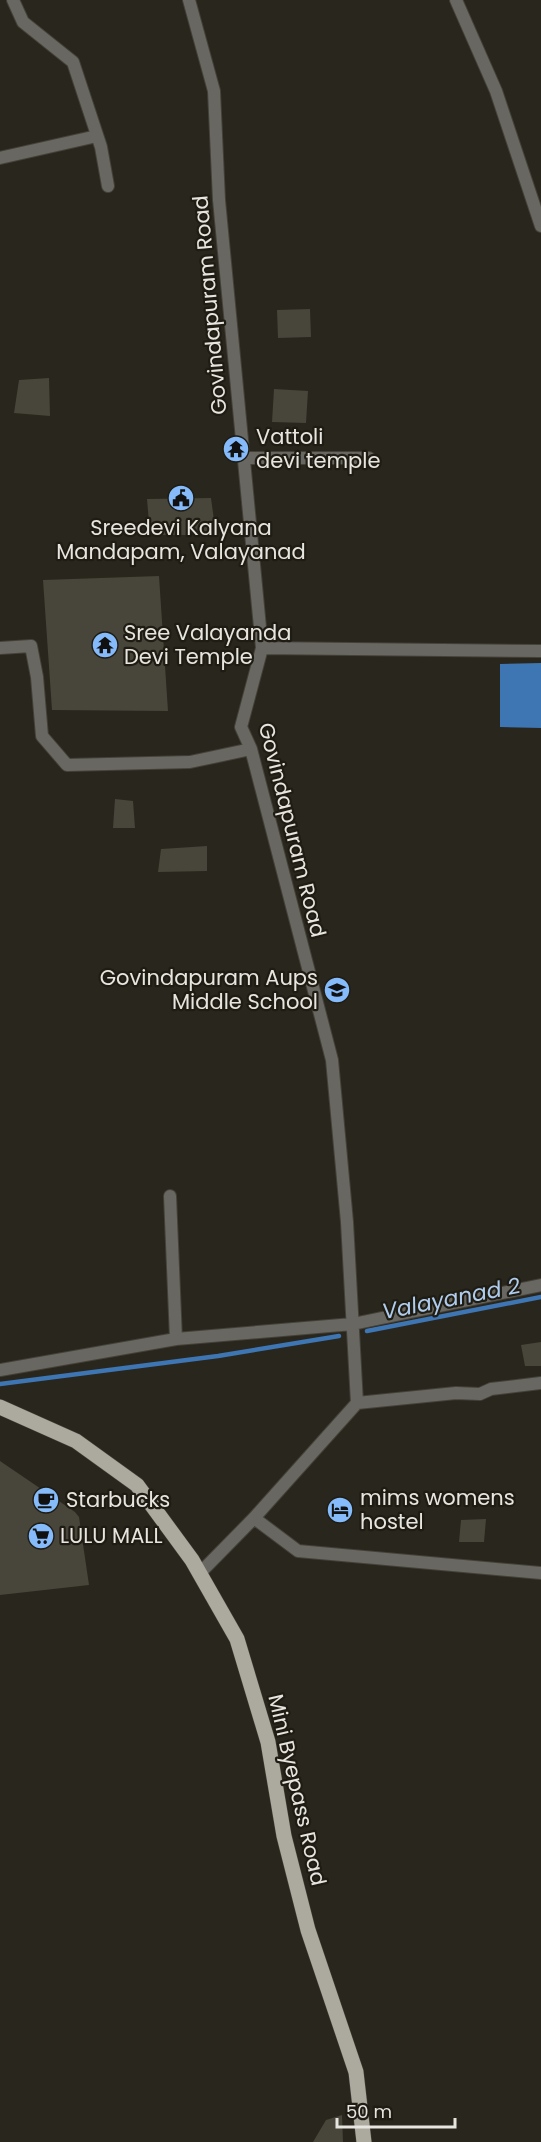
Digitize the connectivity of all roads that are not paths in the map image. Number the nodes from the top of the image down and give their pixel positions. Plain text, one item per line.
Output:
1 (13, 0) edge
2 (189, 0) edge
3 (456, 0) edge
4 (97, 136) junction
5 (0, 158) edge
6 (108, 186) dead end
7 (541, 226) edge
8 (244, 458) junction
9 (369, 458) dead end
10 (0, 648) edge
11 (262, 648) junction
12 (541, 651) edge
13 (250, 749) junction
14 (170, 1196) dead end
15 (541, 1285) edge
16 (353, 1324) junction
17 (176, 1339) junction
18 (0, 1370) edge
19 (541, 1383) edge
20 (357, 1403) junction
21 (0, 1407) edge
22 (254, 1518) junction
23 (541, 1573) edge
24 (199, 1574) junction
25 (364, 2142) edge

1 - 4 street
2 - 8 street, Govindapuram Road
3 - 7 street
4 - 5 street
4 - 6 street
8 - 9 street
8 - 11 street, Govindapuram Road
10 - 13 street
11 - 12 street
11 - 13 street, Govindapuram Road
13 - 16 street, Govindapuram Road
14 - 17 street
15 - 16 street
16 - 17 street
16 - 20 street, Govindapuram Road
17 - 18 street
19 - 20 street
20 - 22 street
21 - 24 main road, Mini Byepass Road
22 - 23 street
22 - 24 street
24 - 25 main road, Mini Byepass Road

